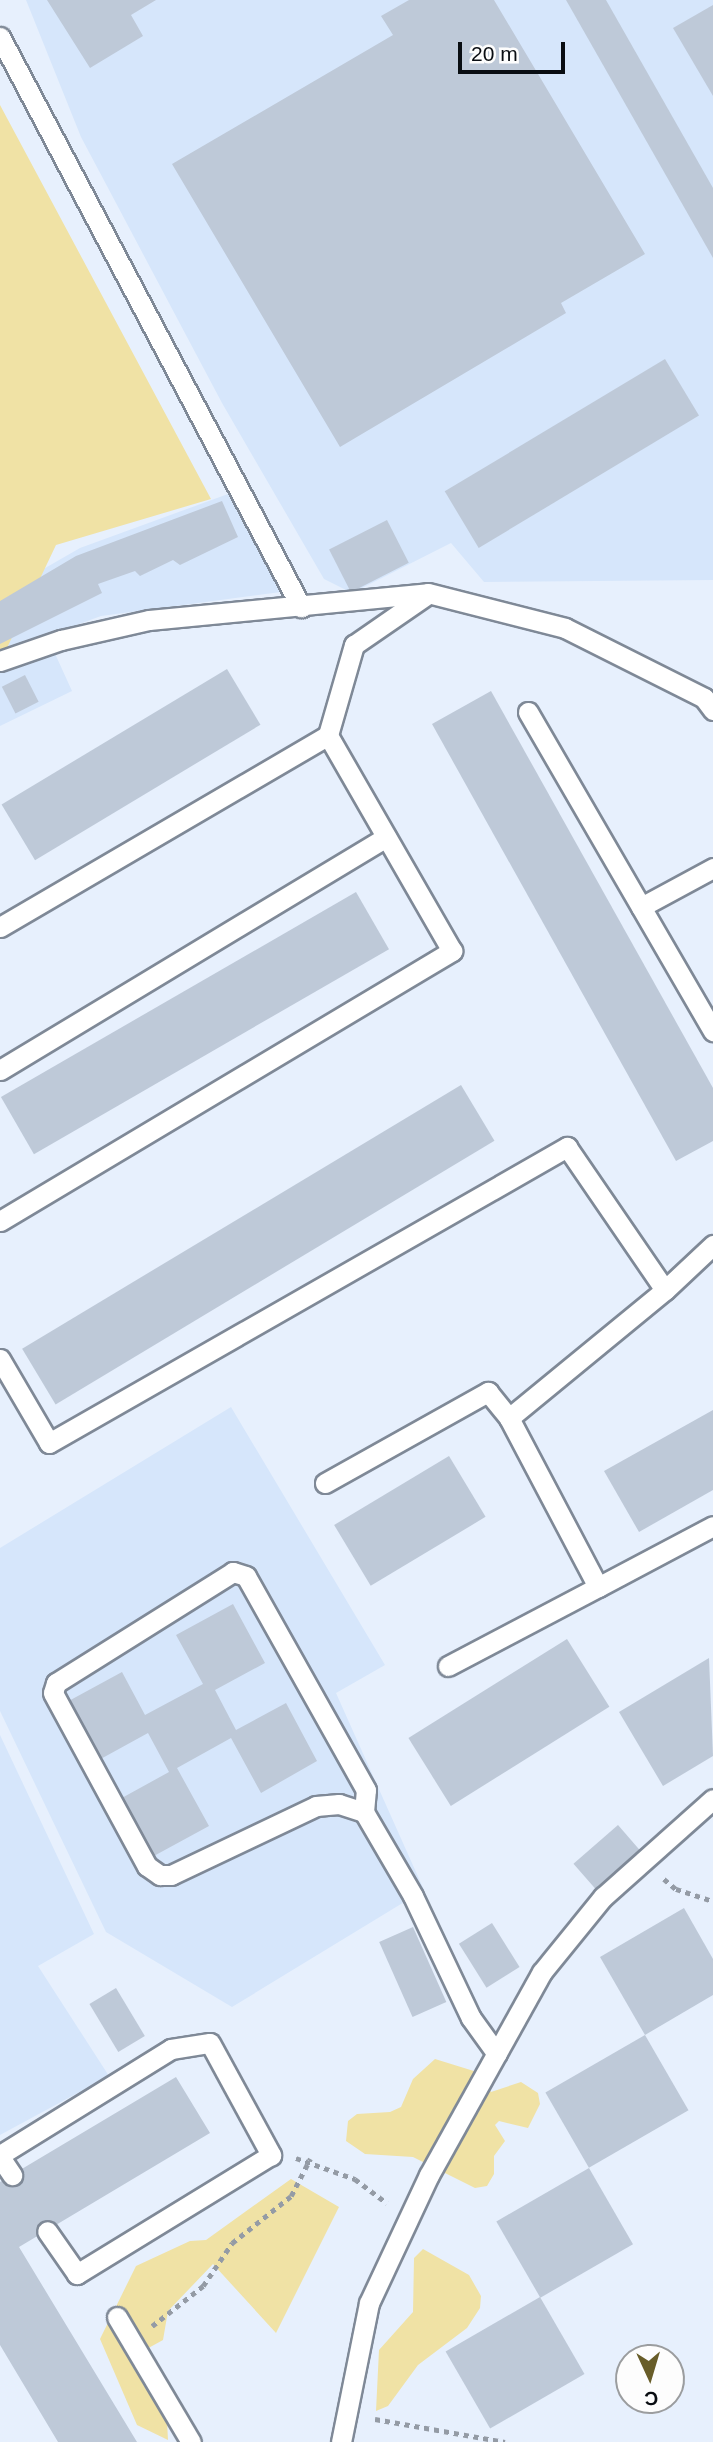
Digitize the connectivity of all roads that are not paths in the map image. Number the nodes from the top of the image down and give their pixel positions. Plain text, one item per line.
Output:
1 (0, 37) edge
2 (428, 593) junction
3 (300, 607) junction
4 (0, 661) edge
5 (713, 710) edge
6 (528, 712) dead end
7 (328, 735) junction
8 (386, 837) junction
9 (713, 868) edge
10 (641, 906) junction
11 (0, 927) edge
12 (713, 1031) edge
13 (0, 1070) edge
14 (0, 1221) edge
15 (713, 1245) edge
16 (665, 1290) junction
17 (0, 1359) edge
18 (509, 1418) junction
19 (325, 1483) dead end
20 (713, 1526) edge
21 (598, 1587) junction
22 (448, 1666) dead end
23 (713, 1799) edge
24 (364, 1812) junction
25 (497, 2054) junction
26 (0, 2156) edge
27 (12, 2175) dead end
28 (47, 2231) dead end
29 (117, 2317) dead end
30 (191, 2442) edge
31 (341, 2442) edge

1 - 3 lane
2 - 3 lane
2 - 5 lane
2 - 7 lane
3 - 4 lane
6 - 10 lane
7 - 8 lane
7 - 11 lane
8 - 13 lane
8 - 14 lane
9 - 10 lane
10 - 12 lane
15 - 16 lane
16 - 17 lane
16 - 18 lane
18 - 19 lane
18 - 21 lane
20 - 21 lane
21 - 22 lane
23 - 25 lane
24 - 24 lane
24 - 25 lane
25 - 31 lane
26 - 27 lane
26 - 28 lane
29 - 30 lane

